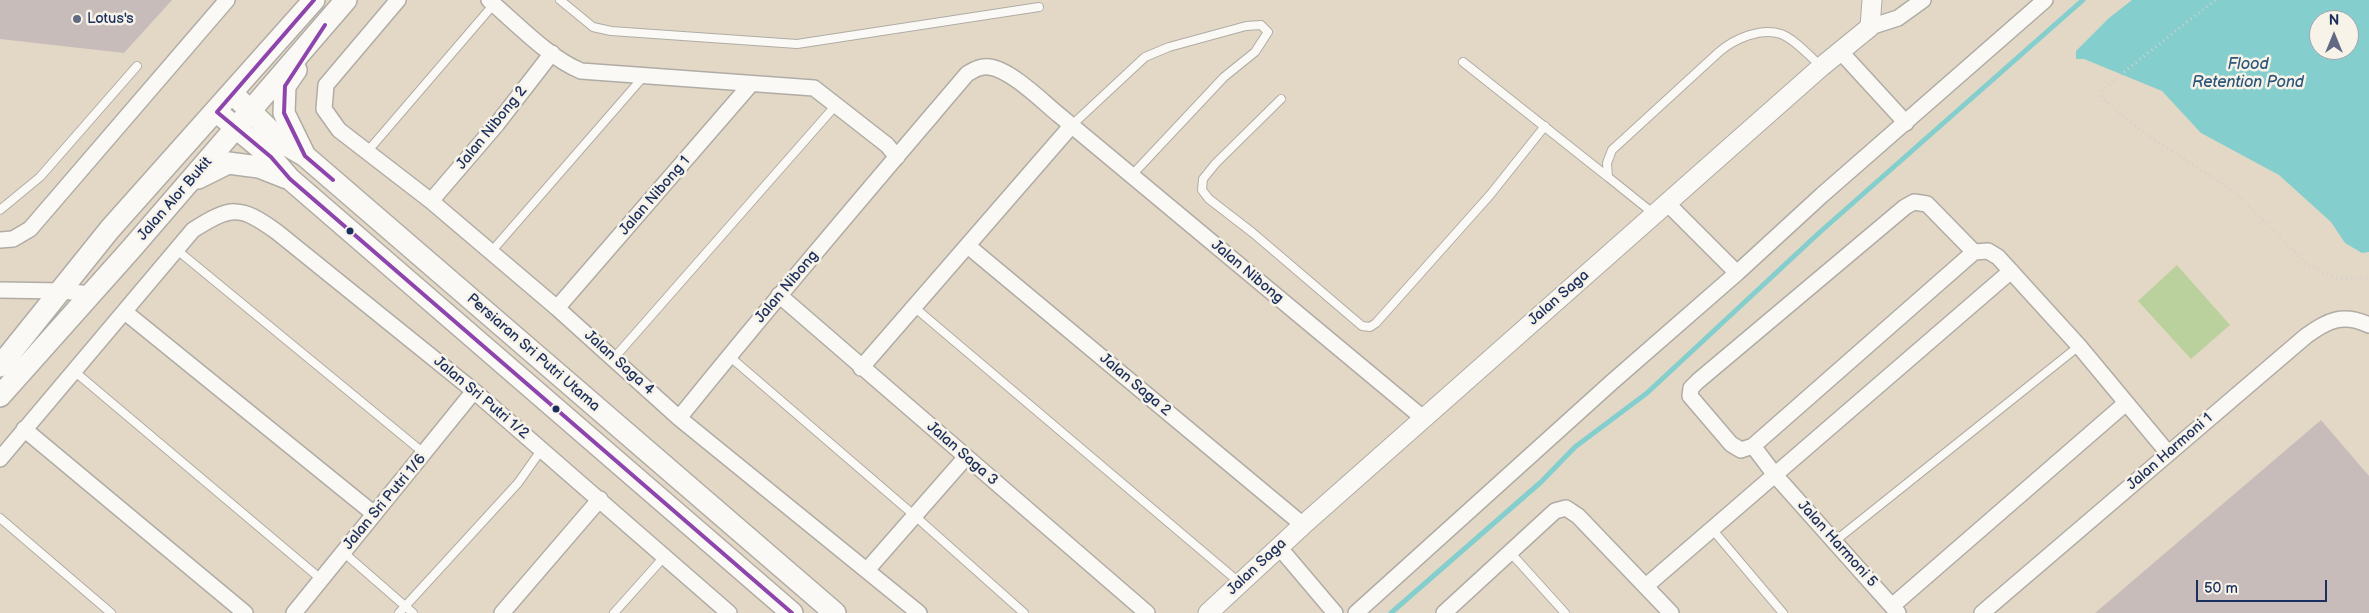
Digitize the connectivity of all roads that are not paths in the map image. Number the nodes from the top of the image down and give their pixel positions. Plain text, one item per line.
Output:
1 (227, 0) edge
2 (346, 0) edge
3 (398, 0) edge
4 (560, 0) edge
5 (1872, 0) edge
6 (1923, 0) edge
7 (2045, 0) edge
8 (311, 2) edge
9 (491, 2) edge
10 (1040, 7) dead end
11 (1870, 28) junction
12 (321, 30) junction
13 (1840, 51) junction
14 (552, 53) junction
15 (1463, 62) dead end
16 (137, 66) dead end
17 (1821, 67) junction
18 (644, 76) junction
19 (751, 84) junction
20 (232, 93) junction
21 (1281, 99) dead end
22 (836, 105) junction
23 (217, 112) junction
24 (251, 112) junction
25 (1906, 123) junction
26 (1072, 125) junction
27 (1545, 126) junction
28 (237, 128) junction
29 (367, 152) junction
30 (305, 156) junction
31 (896, 157) junction
32 (1132, 175) junction
33 (1608, 177) junction
34 (290, 179) junction
35 (189, 183) junction
36 (431, 201) junction
37 (1660, 208) junction
38 (0, 210) edge
39 (0, 240) edge
40 (968, 246) junction
41 (177, 250) junction
42 (491, 252) junction
43 (1974, 252) junction
44 (2011, 272) junction
45 (1738, 273) junction
46 (0, 290) edge
47 (62, 291) junction
48 (91, 294) junction
49 (779, 295) junction
50 (914, 307) junction
51 (558, 308) junction
52 (125, 312) junction
53 (2369, 325) edge
54 (2079, 346) junction
55 (729, 356) junction
56 (614, 358) junction
57 (0, 366) edge
58 (861, 368) junction
59 (74, 371) junction
60 (474, 391) junction
61 (0, 396) edge
62 (2126, 403) junction
63 (679, 418) junction
64 (1423, 418) junction
65 (24, 430) junction
66 (1753, 446) junction
67 (542, 449) junction
68 (2168, 453) junction
69 (425, 454) junction
70 (966, 457) junction
71 (0, 460) edge
72 (1775, 475) junction
73 (600, 499) junction
74 (373, 513) junction
75 (915, 516) junction
76 (0, 518) edge
77 (1303, 525) junction
78 (1712, 529) junction
79 (1834, 541) junction
80 (1279, 547) junction
81 (343, 552) junction
82 (1510, 552) junction
83 (664, 557) junction
84 (867, 570) junction
85 (322, 580) junction
86 (1240, 583) junction
87 (1646, 586) junction
88 (405, 606) junction
89 (1453, 610) edge
90 (1895, 610) edge
91 (723, 611) edge
92 (111, 613) edge
93 (245, 613) edge
94 (294, 613) edge
95 (399, 613) edge
96 (413, 613) edge
97 (502, 613) edge
98 (614, 613) edge
99 (792, 613) edge
100 (835, 613) edge
101 (918, 613) edge
102 (1024, 613) edge
103 (1147, 613) edge
104 (1208, 613) edge
105 (1335, 613) edge
106 (1356, 613) edge
107 (1565, 613) edge
108 (1671, 613) edge
109 (1783, 613) edge
110 (1982, 613) edge

1 - 39 street
2 - 12 main road, Jalan Alor Bukit
3 - 29 street, Jalan Saga 4
4 - 10 lane
5 - 11 street
6 - 11 street, Jalan Saga
7 - 25 street
8 - 20 main road, Jalan Alor Bukit
9 - 14 street
9 - 29 lane
11 - 13 street, Jalan Saga
12 - 24 main road, Jalan Alor Bukit
12 - 30 main road
13 - 17 street, Jalan Saga
13 - 25 street
14 - 18 street
14 - 36 street, Jalan Nibong 2
15 - 27 lane
16 - 38 lane
17 - 33 lane
17 - 37 street, Jalan Saga
18 - 19 street
18 - 42 lane
19 - 22 street
19 - 51 street, Jalan Nibong 1
20 - 23 main road, Jalan Alor Bukit
20 - 24 main road, Persiaran Sri Putri Utama
21 - 27 lane
22 - 31 street
22 - 56 lane
23 - 28 main road, Persiaran Sri Putri Utama
23 - 47 main road, Jalan Alor Bukit
24 - 28 main road, Jalan Alor Bukit
24 - 30 main road, Persiaran Sri Putri Utama
25 - 45 street
26 - 31 street, Jalan Nibong
26 - 32 street, Jalan Nibong
26 - 32 lane
26 - 40 street
27 - 33 lane
28 - 34 main road, Persiaran Sri Putri Utama
28 - 35 main road, Jalan Alor Bukit
29 - 36 street, Jalan Saga 4
30 - 100 main road, Persiaran Sri Putri Utama
31 - 49 street, Jalan Nibong
32 - 64 street, Jalan Nibong
33 - 37 lane
34 - 35 main road
34 - 99 main road, Persiaran Sri Putri Utama
35 - 48 main road, Jalan Alor Bukit
36 - 42 street, Jalan Saga 4
37 - 45 street
37 - 64 street, Jalan Saga
40 - 50 street
40 - 77 street, Jalan Saga 2
41 - 52 street
41 - 60 street, Jalan Sri Putri 1/2
41 - 69 lane
42 - 51 street, Jalan Saga 4
43 - 44 street
43 - 66 street
43 - 66 street
44 - 54 street
44 - 72 street
45 - 106 street
46 - 47 street
47 - 48 street
47 - 57 main road, Jalan Alor Bukit
48 - 61 main road, Jalan Alor Bukit
49 - 55 street, Jalan Nibong
49 - 58 street, Jalan Saga 3
50 - 58 street
50 - 86 lane
51 - 56 street, Jalan Saga 4
52 - 59 street
52 - 74 street
53 - 68 street, Jalan Harmoni 1
54 - 62 street
54 - 79 lane
55 - 63 street, Jalan Nibong
55 - 75 lane
56 - 63 street, Jalan Saga 4
58 - 70 street, Jalan Saga 3
59 - 65 street
59 - 85 lane
60 - 67 street, Jalan Sri Putri 1/2
60 - 69 street, Jalan Sri Putri 1/6
62 - 68 street
62 - 90 street
63 - 84 street, Jalan Saga 4
64 - 77 street, Jalan Saga
65 - 71 street
65 - 93 street
66 - 72 street, Jalan Harmoni 5
67 - 73 street, Jalan Sri Putri 1/2
67 - 88 lane
68 - 110 street, Jalan Harmoni 1
69 - 74 street, Jalan Sri Putri 1/6
70 - 75 street
70 - 103 street, Jalan Saga 3
72 - 78 street
72 - 79 street, Jalan Harmoni 5
73 - 83 street, Jalan Sri Putri 1/2
73 - 97 street
74 - 81 street, Jalan Sri Putri 1/6
75 - 84 street
75 - 102 lane
76 - 92 lane
77 - 80 street, Jalan Saga
78 - 87 street
78 - 109 lane
79 - 90 street, Jalan Harmoni 5
80 - 86 street, Jalan Saga
80 - 105 street
81 - 85 street, Jalan Sri Putri 1/6
81 - 88 lane
82 - 87 street
82 - 89 street
82 - 107 lane
83 - 91 street, Jalan Sri Putri 1/2
83 - 98 lane
84 - 101 street, Jalan Saga 4
85 - 94 street, Jalan Sri Putri 1/6
86 - 104 street, Jalan Saga
87 - 108 street
88 - 95 lane
88 - 96 lane

